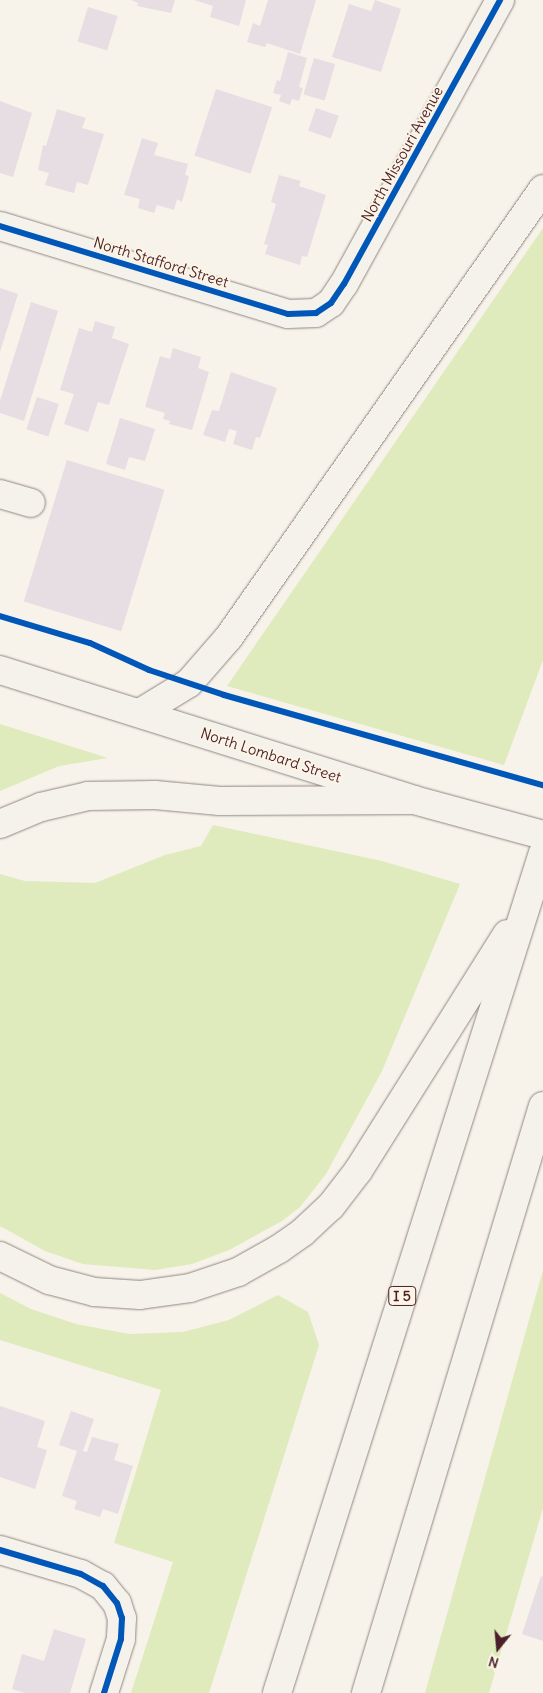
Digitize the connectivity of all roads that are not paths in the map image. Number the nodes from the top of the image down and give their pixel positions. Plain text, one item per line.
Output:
1 (500, 0) edge
2 (543, 189) edge
3 (0, 226) edge
4 (316, 313) joint
5 (0, 494) edge
6 (31, 504) dead end
7 (0, 670) edge
8 (140, 713) junction
9 (414, 800) junction
10 (0, 824) edge
11 (543, 835) edge
12 (543, 853) edge
13 (529, 899) junction
14 (543, 1106) edge
15 (0, 1256) edge
16 (0, 1550) edge
17 (104, 1693) edge
18 (277, 1693) edge
19 (366, 1693) edge

1 - 4 main road, North Missouri Avenue
2 - 8 main road
3 - 4 main road, North Stafford Street
5 - 6 main road
7 - 8 main road, North Lombard Street
8 - 9 main road, North Lombard Street
9 - 10 main road
9 - 11 main road, North Lombard Street
12 - 13 main road, I 5
13 - 15 main road
13 - 18 main road, I 5
14 - 19 main road
16 - 17 main road

